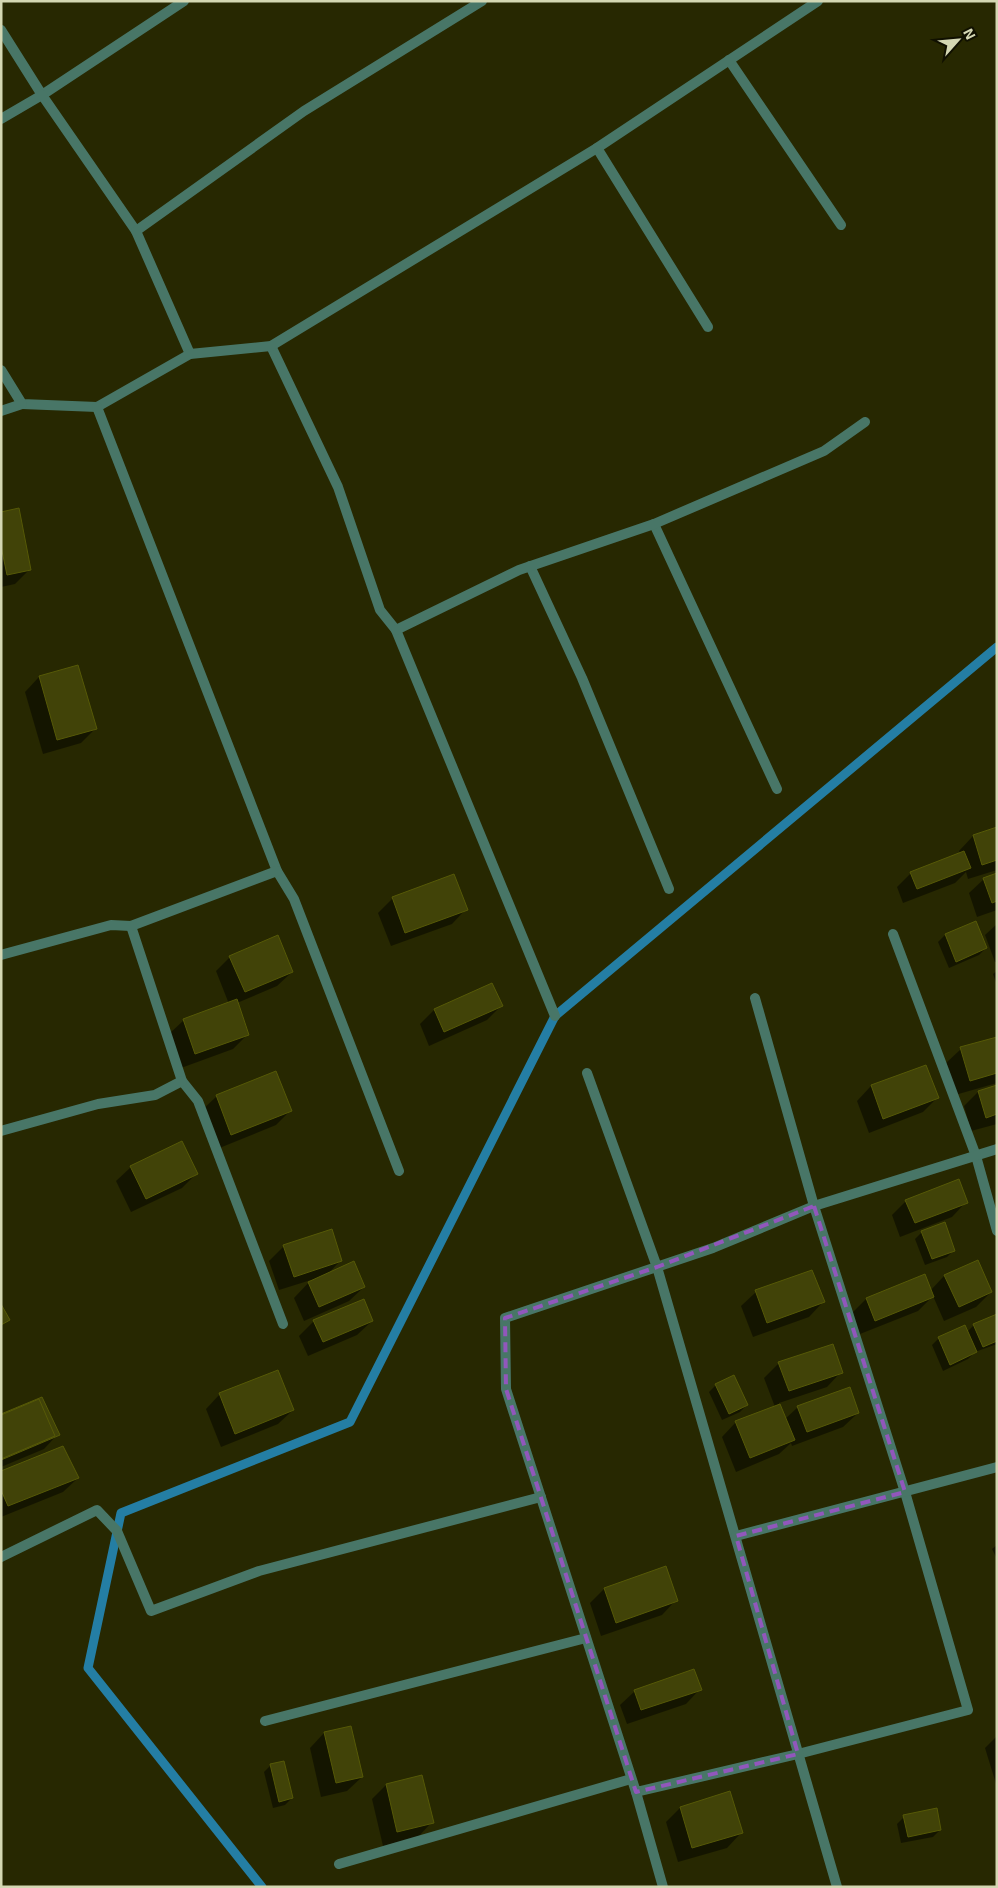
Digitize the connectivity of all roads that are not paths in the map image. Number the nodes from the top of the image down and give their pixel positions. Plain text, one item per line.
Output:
1 (184, 1) edge
2 (482, 1) edge
3 (818, 1) edge
4 (1, 30) edge
5 (729, 60) junction
6 (42, 95) junction
7 (1, 118) edge
8 (597, 148) junction
9 (841, 226) dead end
10 (136, 231) junction
11 (708, 327) dead end
12 (271, 346) junction
13 (190, 354) junction
14 (1, 370) edge
15 (22, 404) junction
16 (97, 407) junction
17 (1, 411) edge
18 (866, 422) dead end
19 (654, 524) junction
20 (530, 566) junction
21 (396, 630) junction
22 (777, 789) dead end
23 (277, 871) junction
24 (669, 890) dead end
25 (131, 926) junction
26 (893, 934) dead end
27 (1, 955) edge
28 (755, 998) dead end
29 (554, 1016) dead end
30 (587, 1073) dead end
31 (182, 1081) junction
32 (1, 1131) edge
33 (997, 1148) edge
34 (976, 1156) junction
35 (399, 1171) dead end
36 (814, 1206) junction
37 (997, 1231) edge
38 (657, 1267) junction
39 (283, 1324) dead end
40 (997, 1468) edge
41 (905, 1492) junction
42 (541, 1497) junction
43 (736, 1536) junction
44 (1, 1557) edge
45 (586, 1638) junction
46 (265, 1721) dead end
47 (798, 1754) junction
48 (632, 1779) junction
49 (636, 1792) junction
50 (339, 1864) dead end
51 (663, 1887) edge
52 (837, 1887) edge

1 - 6 street
2 - 10 street
3 - 5 street
4 - 6 street
5 - 8 street
5 - 9 street
6 - 7 street
6 - 10 street
8 - 11 street
8 - 12 street
10 - 13 street
12 - 13 street
12 - 21 street
13 - 16 street
14 - 15 street
15 - 16 street
15 - 17 street
16 - 23 street
18 - 19 street
19 - 20 street
19 - 22 street
20 - 21 street
20 - 24 street
21 - 29 street
23 - 25 street
23 - 35 street
25 - 27 street
25 - 31 street
26 - 34 street
28 - 36 street
30 - 38 street
31 - 32 street
31 - 39 street
33 - 34 street
34 - 36 street
34 - 37 street
36 - 38 street
36 - 41 street
38 - 42 street
38 - 43 street
40 - 41 street
41 - 43 street
41 - 47 street
42 - 44 street
42 - 45 street
43 - 47 street
45 - 46 street
45 - 48 street
47 - 49 street
47 - 52 street
48 - 49 street
48 - 50 street
49 - 51 street

